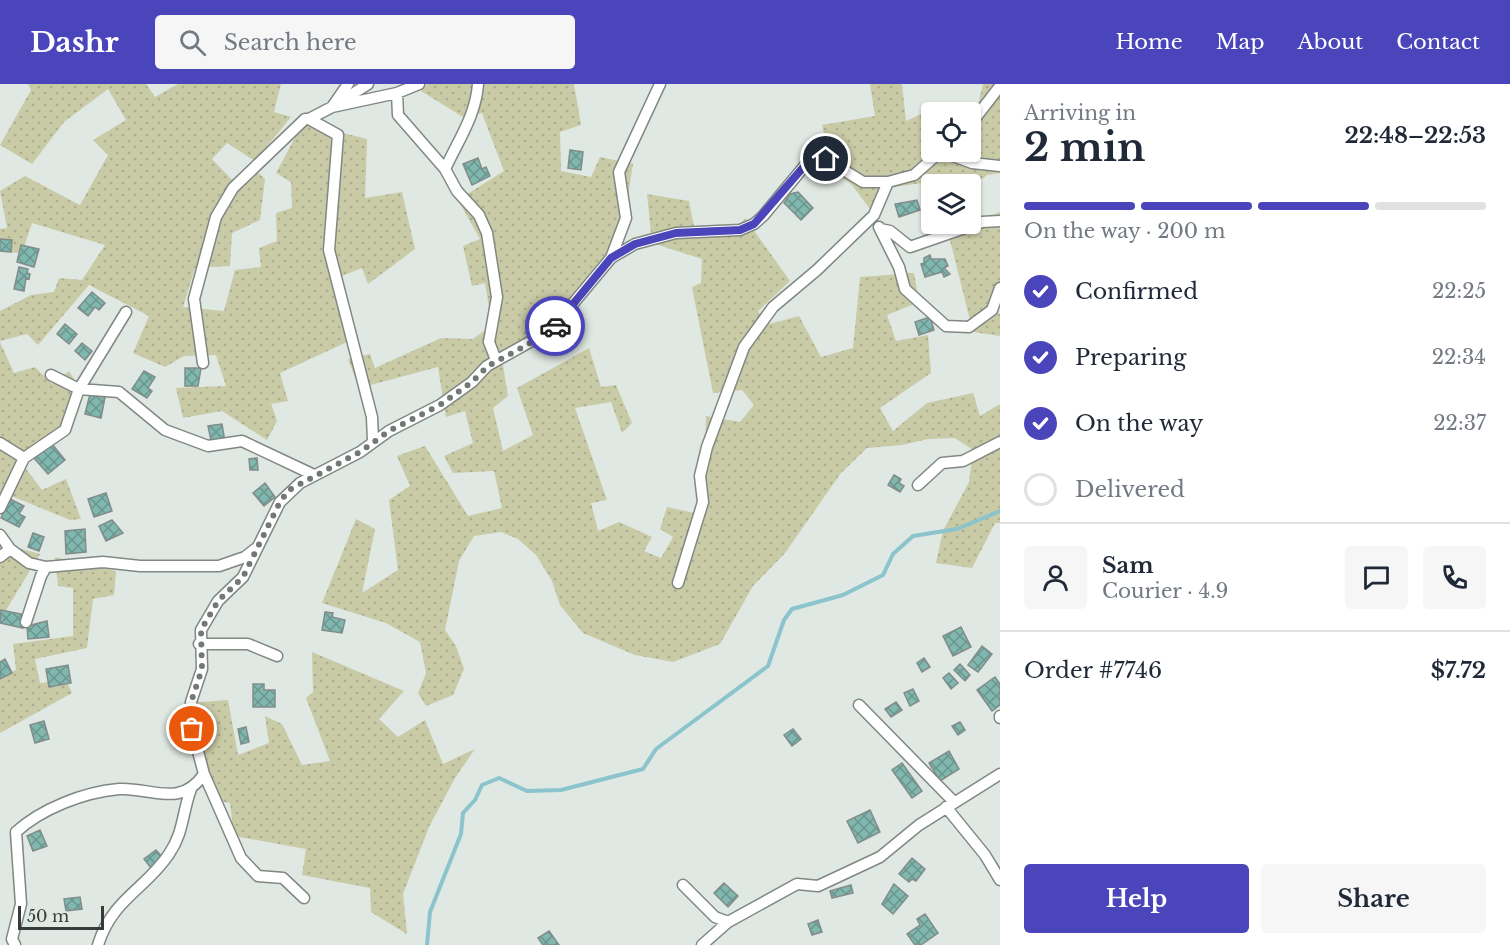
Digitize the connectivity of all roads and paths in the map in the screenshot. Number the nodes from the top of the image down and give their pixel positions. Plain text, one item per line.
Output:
1 (348, 84) edge
2 (368, 84) edge
3 (419, 84) edge
4 (478, 84) edge
5 (660, 84) edge
6 (1000, 86) edge
7 (397, 93) junction
8 (332, 107) junction
9 (981, 111) edge
10 (309, 119) junction
11 (929, 162) edge
12 (967, 162) edge
13 (1000, 166) edge
14 (445, 169) junction
15 (888, 182) junction
16 (874, 215) junction
17 (1000, 221) edge
18 (880, 229) junction
19 (611, 258) junction
20 (1000, 288) edge
21 (126, 312) dead end
22 (496, 360) junction
23 (203, 363) dead end
24 (51, 375) dead end
25 (78, 389) junction
26 (373, 441) junction
27 (0, 442) edge
28 (1000, 442) edge
29 (24, 458) junction
30 (314, 475) junction
31 (918, 485) dead end
32 (0, 508) edge
33 (0, 535) edge
34 (10, 549) junction
35 (255, 549) junction
36 (0, 557) edge
37 (46, 567) junction
38 (678, 583) dead end
39 (26, 622) dead end
40 (200, 644) junction
41 (276, 656) dead end
42 (859, 705) dead end
43 (204, 774) junction
44 (1000, 774) edge
45 (190, 789) junction
46 (950, 805) junction
47 (1000, 880) edge
48 (683, 885) dead end
49 (304, 898) dead end
50 (728, 922) junction
51 (15, 945) edge
52 (98, 945) edge
53 (702, 945) edge

1 - 8 street
2 - 8 street
3 - 7 street
4 - 14 street
5 - 19 street
6 - 9 street
7 - 8 street
7 - 14 street
8 - 10 street
10 - 23 street
10 - 26 street
11 - 15 street
12 - 13 street
14 - 22 street
15 - 16 street
15 - 19 street
16 - 18 street
16 - 38 street
17 - 18 street
18 - 20 street
19 - 22 street
21 - 25 street
22 - 26 street
24 - 25 street
25 - 29 street
25 - 30 street
26 - 30 street
27 - 29 street
28 - 31 street
29 - 32 street
30 - 35 street
33 - 34 street
34 - 36 street
34 - 37 street
35 - 37 street
35 - 40 street
37 - 39 street
40 - 41 street
40 - 43 street
42 - 46 street
43 - 45 street
43 - 49 street
44 - 46 street
45 - 51 street
45 - 52 street
46 - 47 street
46 - 50 street
48 - 50 street
50 - 53 street

